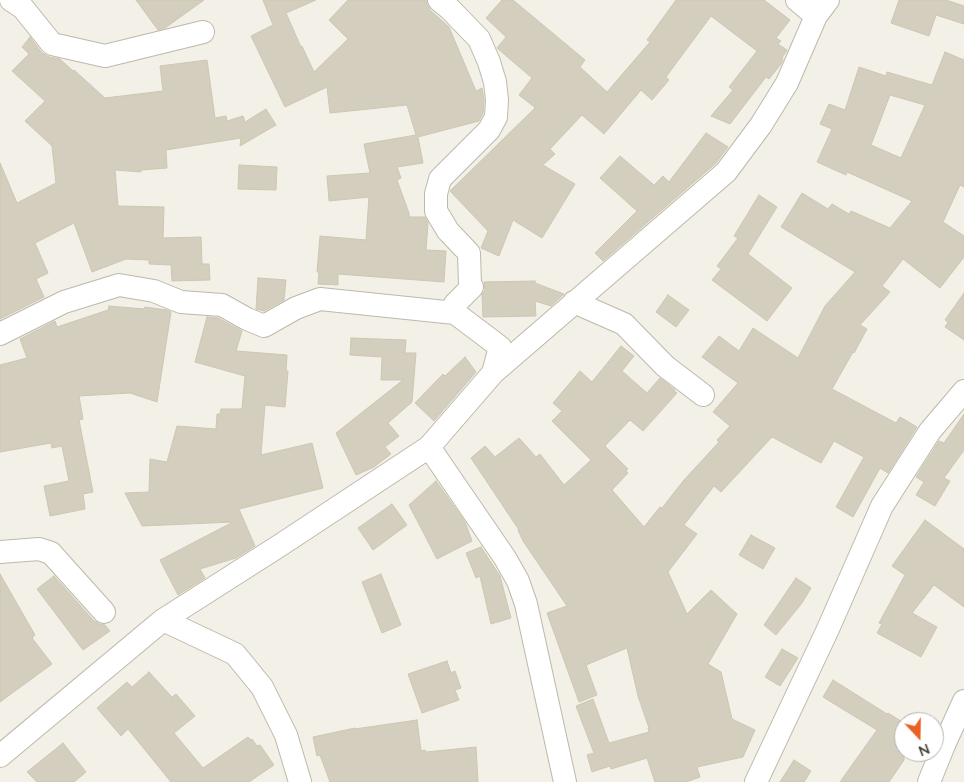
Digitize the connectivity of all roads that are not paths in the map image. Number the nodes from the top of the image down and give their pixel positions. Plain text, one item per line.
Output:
1 (11, 0) edge
2 (439, 0) edge
3 (797, 0) edge
4 (822, 8) edge
5 (203, 32) dead end
6 (574, 302) junction
7 (455, 313) junction
8 (0, 334) edge
9 (493, 373) junction
10 (964, 391) edge
11 (703, 395) dead end
12 (429, 447) junction
13 (0, 552) edge
14 (104, 612) dead end
15 (163, 620) junction
16 (964, 701) edge
17 (2, 748) edge
18 (300, 782) edge
19 (565, 782) edge
20 (756, 782) edge
21 (929, 782) edge

1 - 5 street
2 - 7 street
3 - 4 street
4 - 6 street
6 - 9 street
6 - 11 street
7 - 8 street
7 - 9 street
9 - 12 street
10 - 20 street
12 - 15 street
12 - 19 street
13 - 14 street
15 - 17 street
15 - 18 street
16 - 21 street

